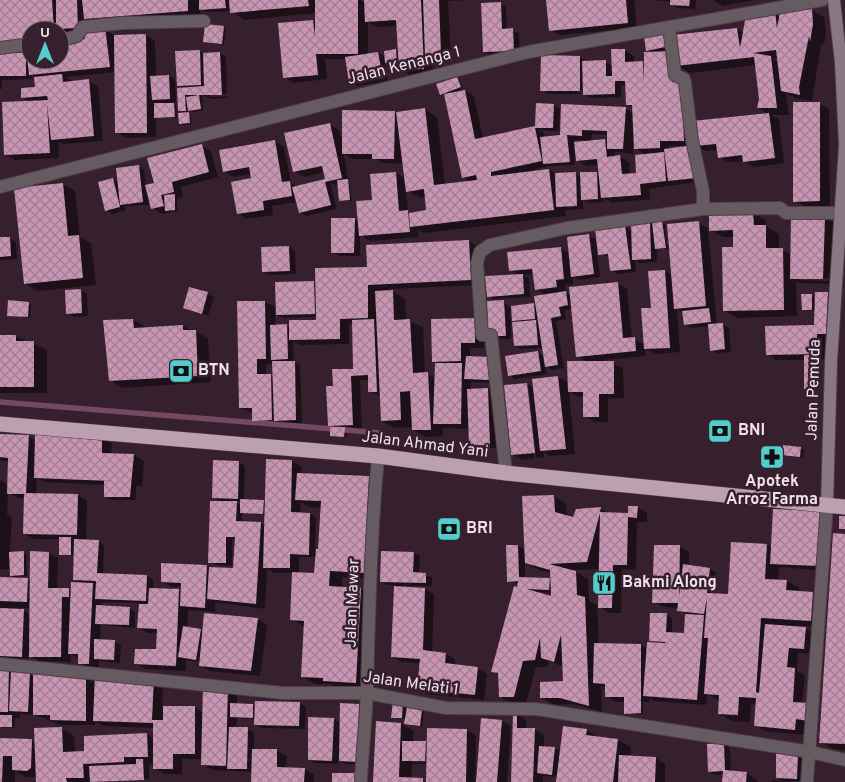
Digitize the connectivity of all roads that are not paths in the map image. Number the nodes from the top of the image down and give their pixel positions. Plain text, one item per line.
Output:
1 (822, 0) edge
2 (834, 0) edge
3 (204, 22) dead end
4 (669, 27) junction
5 (70, 38) edge
6 (20, 45) edge
7 (0, 48) edge
8 (0, 187) edge
9 (703, 209) junction
10 (840, 213) junction
11 (0, 424) edge
12 (378, 456) junction
13 (506, 474) junction
14 (827, 505) junction
15 (845, 507) edge
16 (0, 664) edge
17 (367, 693) junction
18 (811, 752) junction
19 (845, 760) edge
20 (361, 782) edge
21 (808, 782) edge

1 - 4 street, Jalan Kenanga 1
2 - 10 street, Jalan Pemuda
3 - 5 street
4 - 8 street, Jalan Kenanga 1
4 - 9 street
6 - 7 street
9 - 10 street
9 - 13 street
10 - 14 street, Jalan Pemuda
11 - 12 highway, Jalan Ahmad Yani
12 - 13 highway, Jalan Ahmad Yani
12 - 17 street, Jalan Mawar
13 - 14 highway, Jalan Ahmad Yani
14 - 15 highway, Jalan Ahmad Yani
14 - 18 street, Jalan Pemuda
16 - 17 street, Jalan Melati 1
17 - 18 street, Jalan Melati 1
17 - 20 street, Jalan Mawar
18 - 19 street, Jalan Melati 1
18 - 21 street, Jalan Pemuda

